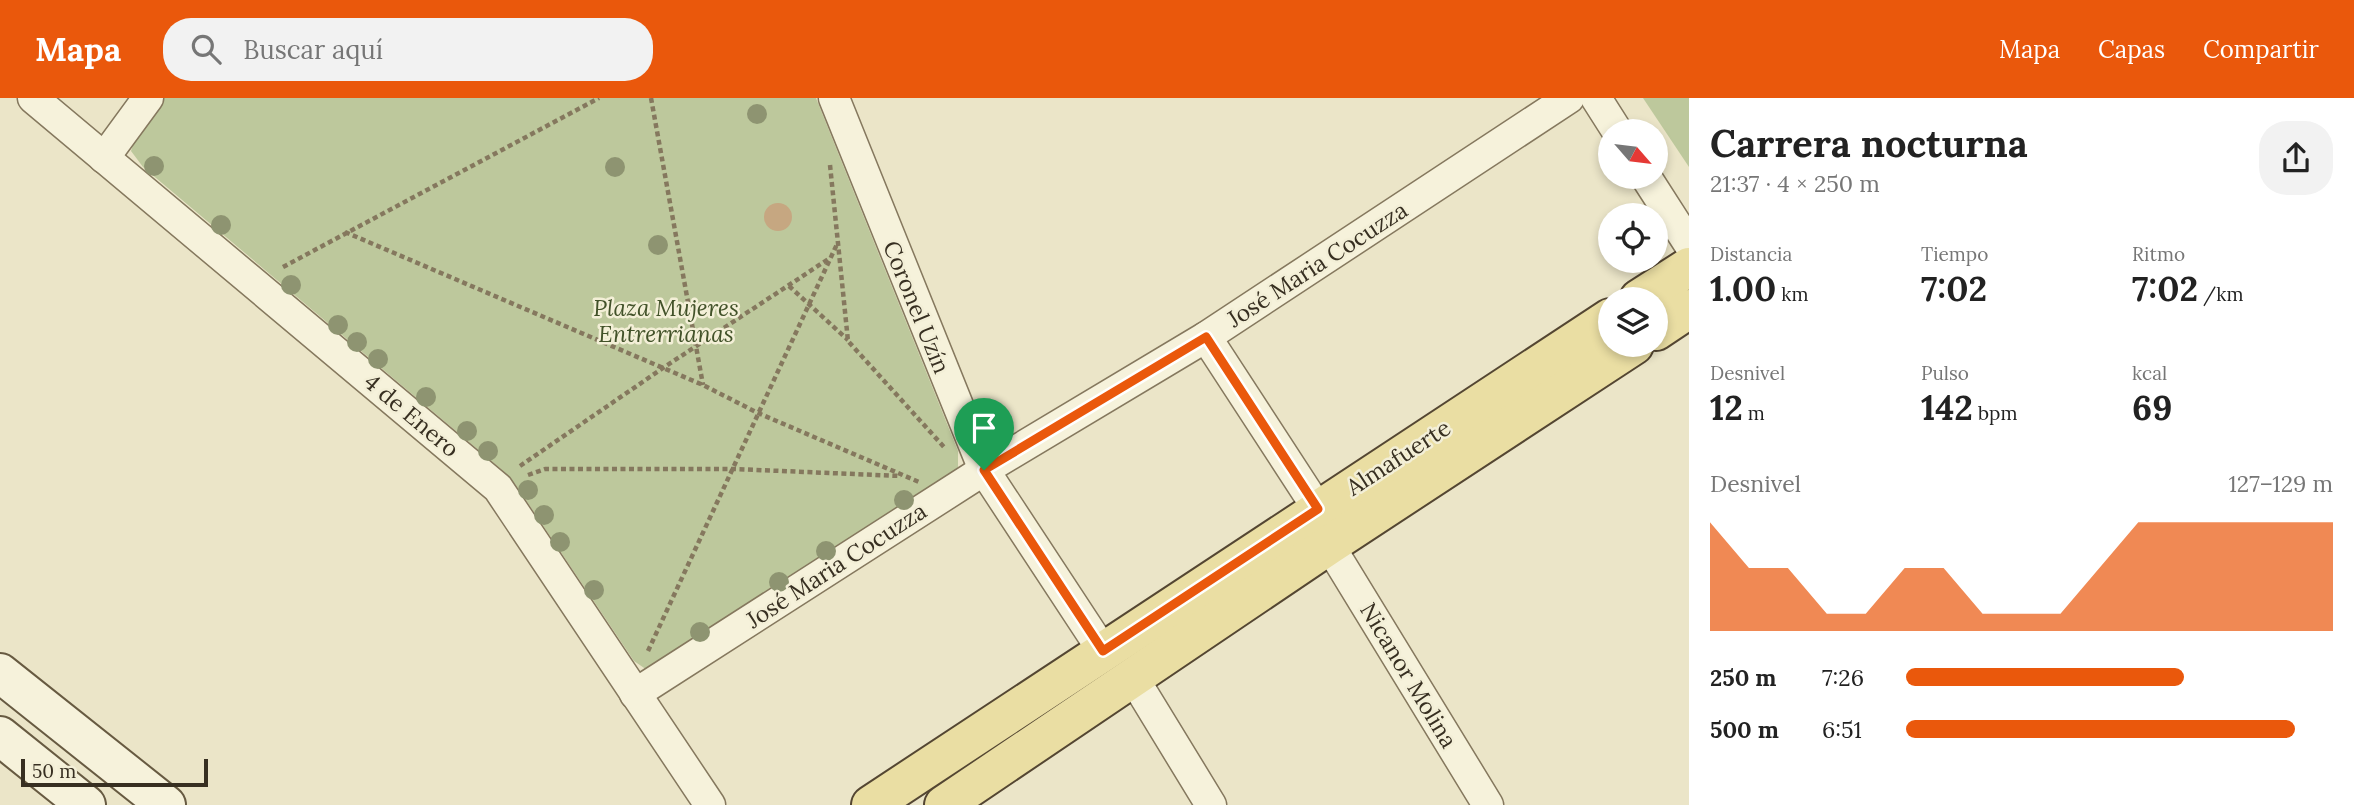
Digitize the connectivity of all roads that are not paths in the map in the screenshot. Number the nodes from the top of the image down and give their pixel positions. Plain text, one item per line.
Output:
1 (33, 98) edge
2 (148, 98) edge
3 (834, 98) edge
4 (1569, 98) edge
5 (1597, 98) edge
6 (1610, 119) edge
7 (104, 158) junction
8 (1654, 189) edge
9 (1689, 244) edge
10 (1689, 267) edge
11 (1658, 287) edge
12 (1689, 309) edge
13 (1668, 323) edge
14 (1598, 326) edge
15 (1206, 337) junction
16 (1616, 357) edge
17 (984, 470) junction
18 (1318, 509) junction
19 (1329, 545) junction
20 (1103, 651) junction
21 (0, 673) edge
22 (1134, 679) junction
23 (635, 694) junction
24 (0, 736) edge
25 (86, 805) edge
26 (166, 805) edge
27 (710, 805) edge
28 (871, 805) edge
29 (944, 805) edge
30 (1211, 805) edge
31 (1488, 805) edge

1 - 7 street, 4 de Enero
2 - 7 street
3 - 17 street, Coronel Uzín
4 - 15 street, José Maria Cocuzza
5 - 6 street
7 - 23 street, 4 de Enero
8 - 9 street
10 - 11 main road
12 - 13 main road
14 - 18 main road, Almafuerte
15 - 17 street, José Maria Cocuzza
15 - 18 street
16 - 19 main road, Almafuerte
17 - 20 street, Coronel Uzín
17 - 23 street, José Maria Cocuzza
18 - 20 main road, Almafuerte
19 - 22 main road, Almafuerte
19 - 31 street, Nicanor Molina
20 - 28 main road, Almafuerte
21 - 26 street
22 - 29 main road, Almafuerte
22 - 30 street
23 - 27 street, 4 de Enero
24 - 25 street

